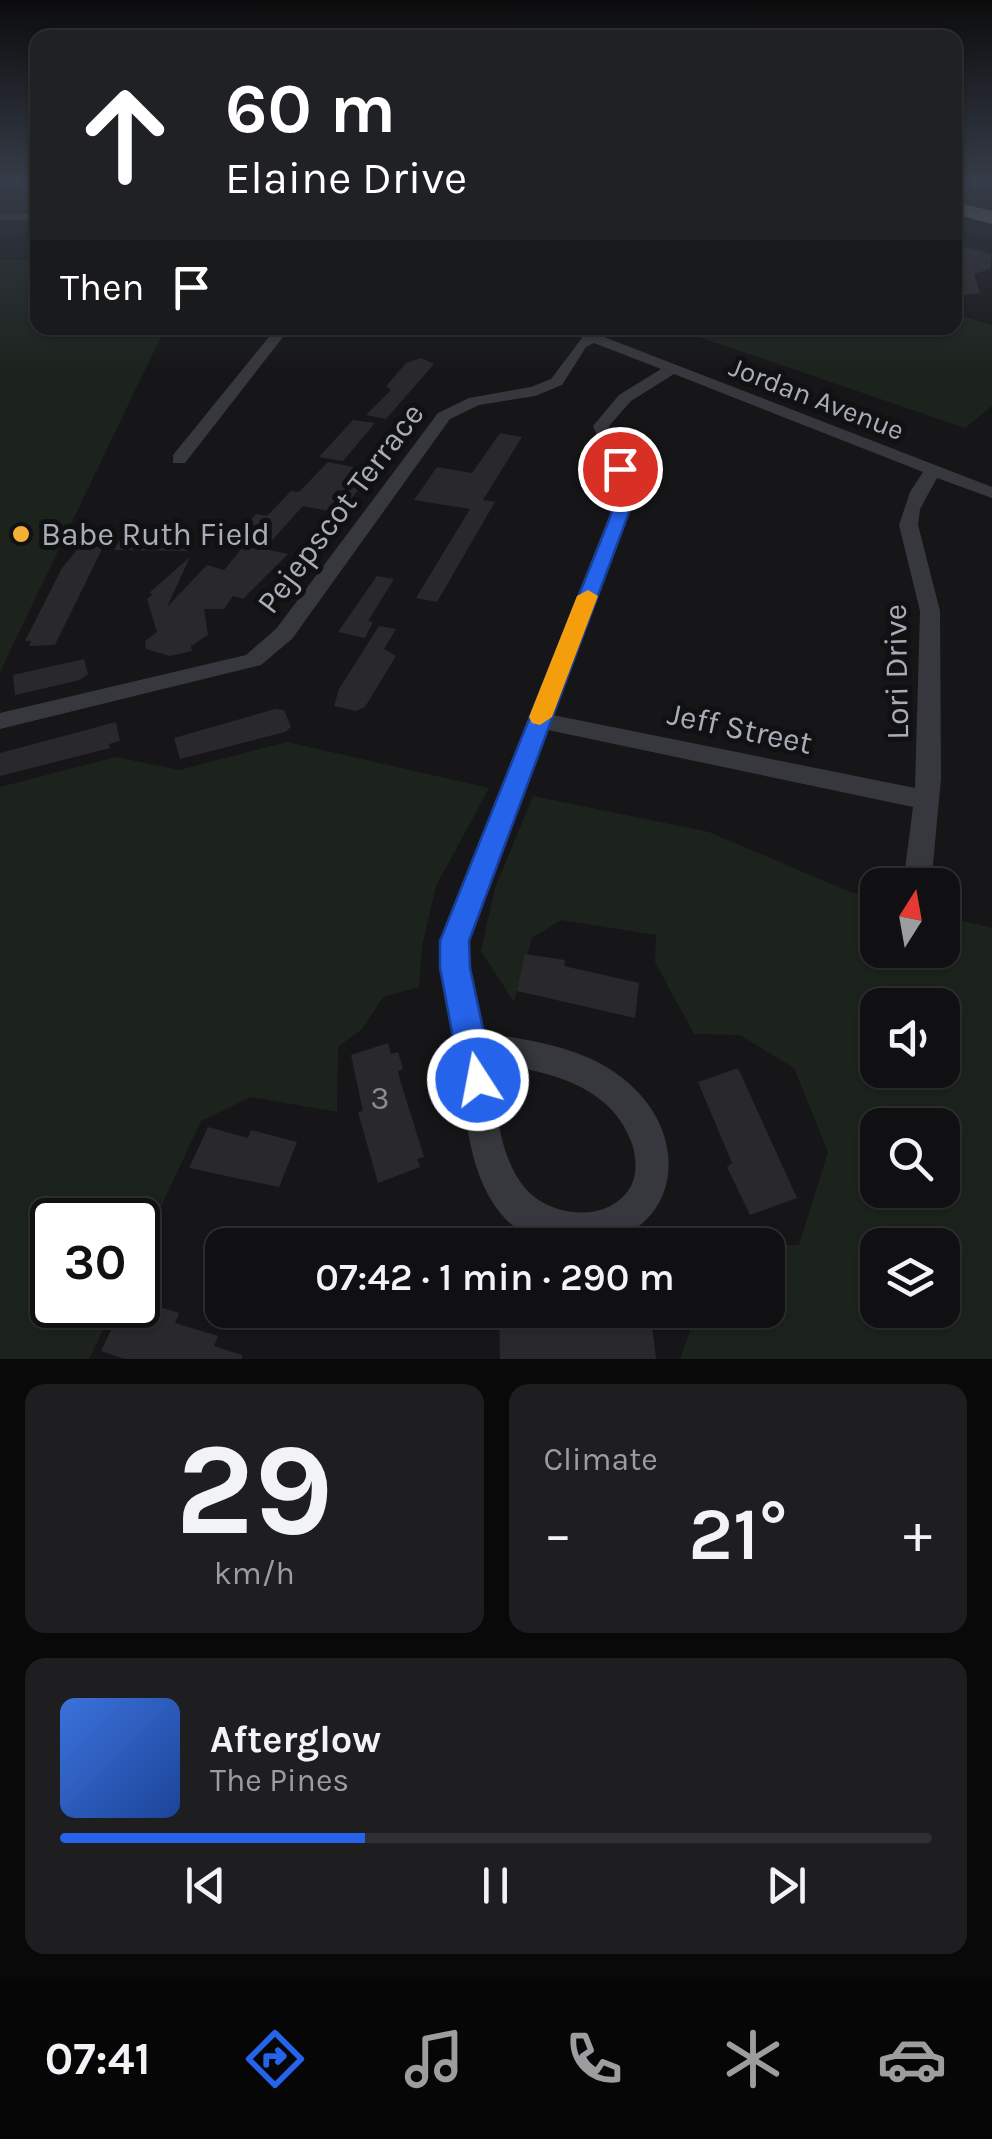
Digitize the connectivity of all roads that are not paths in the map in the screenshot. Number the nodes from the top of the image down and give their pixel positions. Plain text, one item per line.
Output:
1 (277, 335) edge
2 (597, 335) edge
3 (607, 335) edge
4 (672, 369) junction
5 (179, 459) dead end
6 (933, 470) junction
7 (992, 493) edge
8 (539, 720) junction
9 (0, 721) edge
10 (926, 800) junction
11 (919, 868) edge
12 (472, 1046) junction

1 - 5 street
2 - 9 street, Pejepscot Terrace
3 - 4 street, Jordan Avenue
4 - 6 street, Jordan Avenue
4 - 8 street
6 - 7 street, Jordan Avenue
6 - 10 street, Lori Drive
8 - 10 street, Jeff Street
8 - 12 street
10 - 11 street, Lori Drive
12 - 12 street

